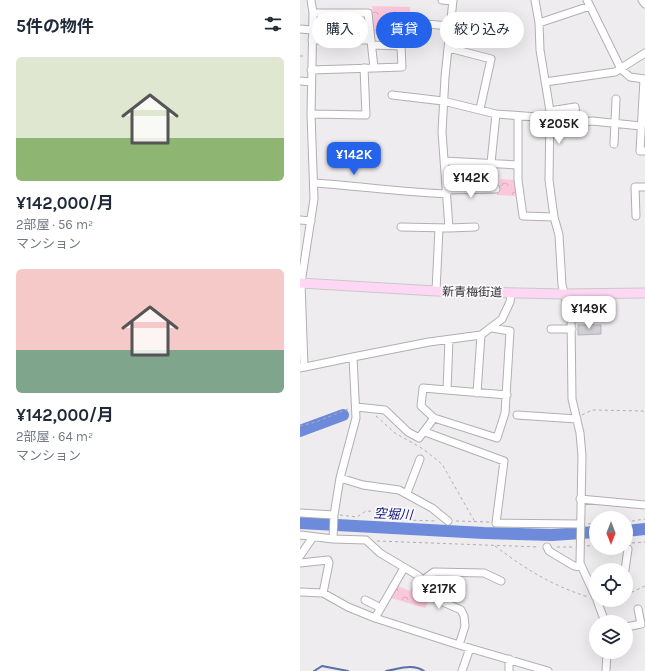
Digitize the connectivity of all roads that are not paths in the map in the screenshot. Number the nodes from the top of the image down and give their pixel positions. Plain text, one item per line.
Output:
1 (311, 0) edge
2 (442, 0) edge
3 (535, 0) edge
4 (642, 0) edge
5 (453, 1) edge
6 (589, 3) edge
7 (645, 4) edge
8 (313, 12) edge
9 (452, 12) edge
10 (368, 13) edge
11 (539, 23) junction
12 (300, 29) edge
13 (312, 30) edge
14 (312, 40) edge
15 (368, 42) edge
16 (372, 42) junction
17 (448, 48) joint
18 (645, 53) edge
19 (364, 68) junction
20 (374, 68) junction
21 (622, 69) junction
22 (310, 70) junction
23 (645, 79) edge
24 (300, 81) edge
25 (311, 82) junction
26 (545, 82) junction
27 (392, 95) dead end
28 (616, 99) dead end
29 (443, 100) junction
30 (480, 109) junction
31 (310, 114) junction
32 (496, 114) junction
33 (550, 114) junction
34 (518, 116) junction
35 (578, 123) junction
36 (615, 123) junction
37 (642, 126) junction
38 (550, 127) junction
39 (614, 144) dead end
40 (645, 151) edge
41 (444, 161) junction
42 (491, 163) junction
43 (517, 165) junction
44 (314, 183) junction
45 (645, 187) edge
46 (496, 189) dead end
47 (446, 192) junction
48 (636, 216) dead end
49 (554, 217) junction
50 (300, 220) edge
51 (311, 220) junction
52 (401, 227) dead end
53 (475, 227) dead end
54 (439, 228) junction
55 (449, 228) junction
56 (301, 283) edge
57 (436, 291) junction
58 (511, 293) junction
59 (645, 293) edge
60 (564, 294) junction
61 (492, 328) junction
62 (572, 328) junction
63 (551, 329) dead end
64 (481, 336) junction
65 (449, 340) junction
66 (353, 358) junction
67 (302, 368) edge
68 (447, 390) junction
69 (477, 393) junction
70 (507, 395) junction
71 (356, 408) junction
72 (517, 415) dead end
73 (434, 418) junction
74 (577, 419) junction
75 (425, 432) junction
76 (420, 459) dead end
77 (340, 478) junction
78 (407, 493) junction
79 (580, 499) junction
80 (645, 504) edge
81 (300, 513) edge
82 (334, 516) junction
83 (448, 521) road end
84 (580, 525) junction
85 (300, 535) edge
86 (313, 537) junction
87 (333, 537) junction
88 (547, 547) road end
89 (300, 556) edge
90 (300, 563) edge
91 (581, 567) junction
92 (404, 568) junction
93 (589, 577) edge
94 (423, 580) junction
95 (501, 581) dead end
96 (300, 592) edge
97 (323, 593) junction
98 (365, 600) dead end
99 (381, 608) junction
100 (638, 609) dead end
101 (374, 618) junction
102 (633, 626) edge
103 (459, 645) junction
104 (470, 648) junction
105 (509, 659) junction
106 (607, 659) edge
107 (462, 671) edge
108 (509, 671) edge
109 (548, 671) edge
110 (606, 671) edge

1 - 8 street
2 - 5 street
3 - 11 street
4 - 7 street
5 - 9 street
6 - 11 street
6 - 21 street
10 - 16 street
11 - 26 street
12 - 13 street
14 - 22 street
15 - 16 street
16 - 20 street
16 - 20 street
17 - 29 street
17 - 30 street
18 - 21 street
19 - 20 street
19 - 22 street
19 - 31 street
21 - 23 street
21 - 26 street
22 - 25 street
23 - 37 street
24 - 25 street
25 - 31 street
26 - 33 street
27 - 29 street
28 - 36 street
29 - 30 street
29 - 41 street
30 - 32 street
31 - 44 street
32 - 34 street
32 - 42 street
33 - 34 street
33 - 35 street
33 - 38 street
34 - 43 street
35 - 36 street
35 - 38 street
36 - 37 street
36 - 39 street
37 - 40 street
38 - 49 street
41 - 42 street
41 - 47 street
42 - 43 street
43 - 49 street
44 - 47 street
44 - 51 street
45 - 48 street
46 - 47 street
47 - 55 street
49 - 60 street
50 - 51 street
51 - 56 street
52 - 54 street
53 - 55 street
54 - 55 street
54 - 57 street
56 - 57 main road, 新青梅街道
56 - 67 street
57 - 58 main road, 新青梅街道
58 - 60 main road, 新青梅街道
58 - 61 street
59 - 60 main road, 新青梅街道
60 - 62 street
61 - 64 street
61 - 70 street
62 - 63 street
62 - 74 street
64 - 65 street
64 - 69 street
65 - 66 street
65 - 68 street
66 - 67 street
66 - 71 street
68 - 69 street
68 - 73 street
69 - 70 street
70 - 73 street
71 - 75 street
71 - 77 street
72 - 74 street
73 - 75 street
74 - 79 street
75 - 84 street
76 - 78 street
77 - 78 street
77 - 82 street
78 - 83 street
79 - 80 street
79 - 84 street
81 - 82 street
82 - 87 street
84 - 91 street
85 - 86 street
86 - 87 street
86 - 89 street
87 - 92 street
88 - 91 street
90 - 97 street
91 - 93 street
92 - 94 street
92 - 99 street
94 - 95 street
94 - 103 street
96 - 97 street
97 - 101 street
98 - 99 street
99 - 101 street
100 - 102 street
101 - 103 street
103 - 104 street
104 - 105 street
104 - 107 street
105 - 108 street
105 - 109 street
106 - 110 street

